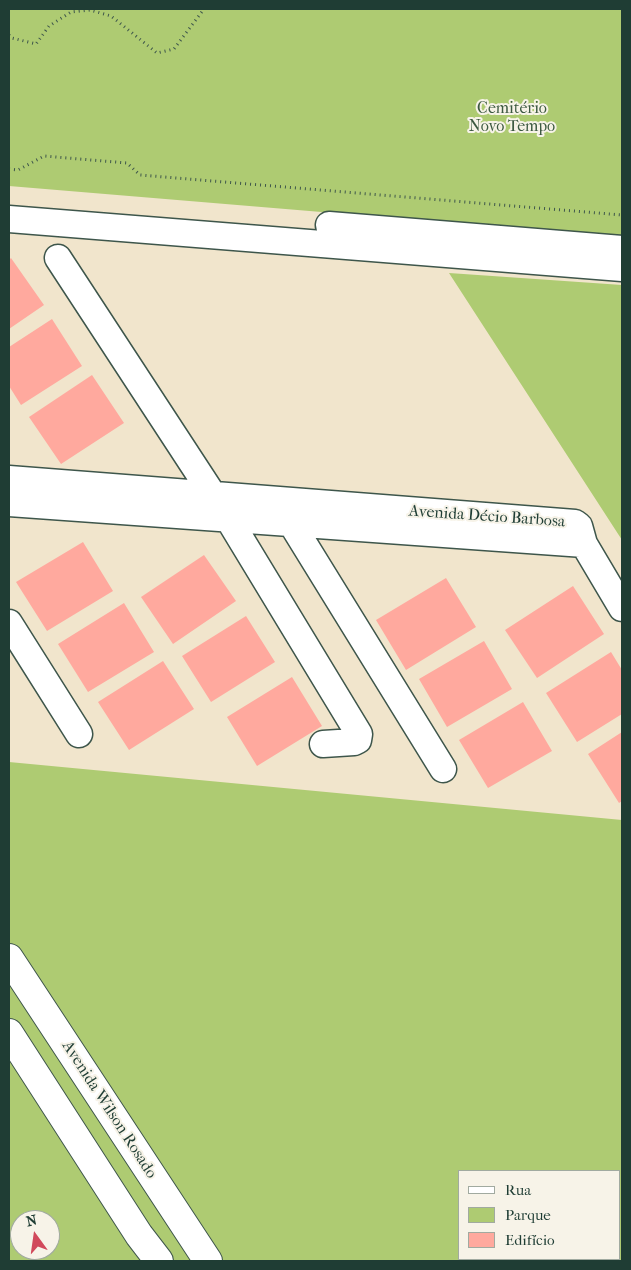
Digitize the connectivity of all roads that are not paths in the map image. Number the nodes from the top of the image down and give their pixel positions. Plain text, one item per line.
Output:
1 (9, 201) edge
2 (9, 219) edge
3 (178, 223) junction
4 (622, 249) edge
5 (58, 258) dead end
6 (622, 268) edge
7 (9, 479) edge
8 (214, 497) junction
9 (278, 502) junction
10 (9, 503) edge
11 (228, 518) junction
12 (291, 524) junction
13 (584, 544) junction
14 (622, 608) edge
15 (9, 623) edge
16 (80, 734) dead end
17 (323, 744) dead end
18 (443, 769) dead end
19 (9, 958) edge
20 (9, 1033) edge
21 (159, 1261) edge
22 (208, 1261) edge

1 - 3 street
2 - 3 street
3 - 4 street
3 - 6 street
5 - 8 street
7 - 8 street, Avenida Décio Barbosa
8 - 9 street, Avenida Décio Barbosa
8 - 11 street
9 - 12 street
9 - 13 street, Avenida Décio Barbosa
10 - 11 street, Avenida Décio Barbosa
11 - 12 street, Avenida Décio Barbosa
11 - 17 street
12 - 13 street, Avenida Décio Barbosa
12 - 18 street
13 - 14 street
15 - 16 street
19 - 22 highway, Avenida Wilson Rosado
20 - 21 highway

